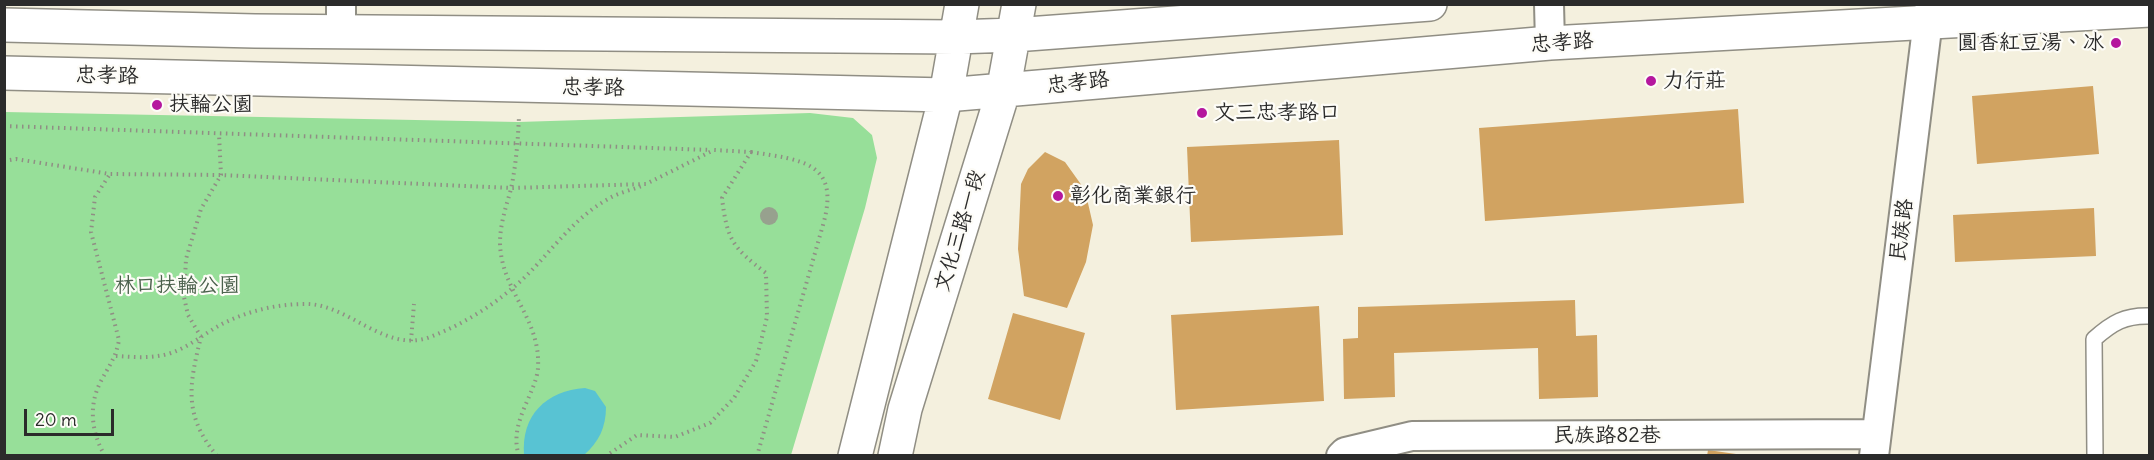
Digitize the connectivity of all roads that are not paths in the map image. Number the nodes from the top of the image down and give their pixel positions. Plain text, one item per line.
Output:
1 (963, 4) edge
2 (1430, 4) edge
3 (1549, 4) edge
4 (2150, 10) edge
5 (1929, 14) edge
6 (341, 18) edge
7 (1016, 20) edge
8 (4, 25) edge
9 (955, 37) junction
10 (1550, 43) junction
11 (4, 73) edge
12 (1003, 92) junction
13 (946, 95) junction
14 (2150, 316) edge
15 (1875, 445) edge
16 (1576, 446) edge
17 (855, 456) edge
18 (895, 456) edge
19 (1341, 456) edge
20 (2095, 456) edge

1 - 9 street, 文化三路一段
2 - 7 street
3 - 10 street
4 - 5 street, 忠孝路
5 - 10 street, 忠孝路
5 - 15 street, 民族路
6 - 8 street
6 - 9 street
7 - 9 street
7 - 12 street, 文化三路一段
9 - 13 street, 文化三路一段
10 - 12 street, 忠孝路
11 - 13 street, 忠孝路
12 - 13 street, 忠孝路
12 - 18 street, 文化三路一段
13 - 17 street, 文化三路一段
14 - 20 lane
15 - 16 street, 民族路82巷
16 - 19 street, 民族路82巷

